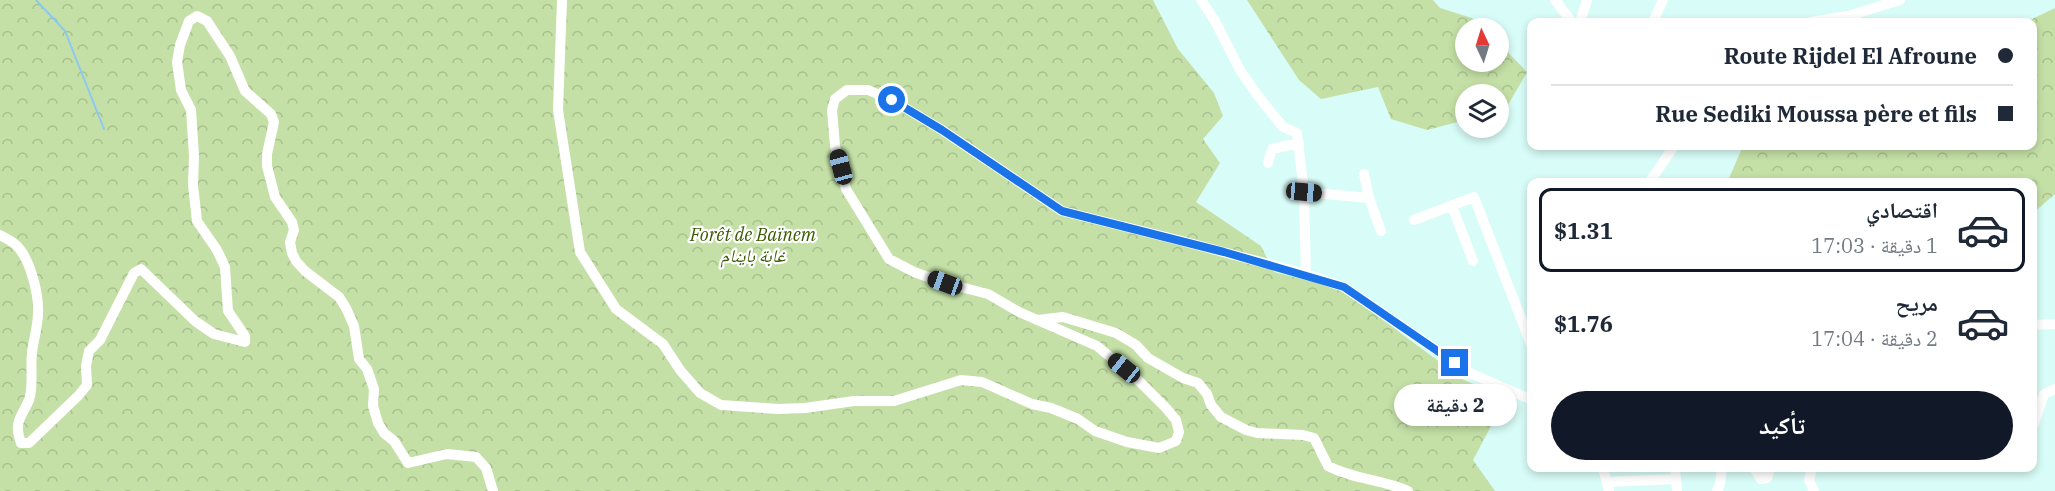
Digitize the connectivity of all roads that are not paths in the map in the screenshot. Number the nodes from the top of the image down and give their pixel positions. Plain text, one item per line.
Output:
1 (562, 0) edge
2 (1201, 0) edge
3 (1555, 0) edge
4 (1587, 0) edge
5 (1663, 0) edge
6 (1900, 0) edge
7 (1569, 18) edge
8 (1581, 18) edge
9 (1655, 18) edge
10 (1837, 18) edge
11 (1299, 143) junction
12 (1670, 150) edge
13 (1268, 163) dead end
14 (1364, 174) dead end
15 (1652, 178) edge
16 (1304, 192) junction
17 (1369, 198) junction
18 (1452, 206) junction
19 (1414, 220) dead end
20 (1381, 231) dead end
21 (0, 235) edge
22 (1473, 261) dead end
23 (1306, 274) junction
24 (1037, 320) junction
25 (2055, 324) edge
26 (2037, 325) edge
27 (1527, 334) edge
28 (2055, 388) edge
29 (1527, 398) edge
30 (2037, 415) edge
31 (1604, 472) edge
32 (1721, 472) edge
33 (1757, 472) edge
34 (1769, 472) edge
35 (1811, 472) edge
36 (1675, 473) edge
37 (1608, 487) edge
38 (493, 491) edge
39 (1408, 491) edge
40 (1677, 491) edge
41 (1717, 491) edge
42 (1814, 491) edge

1 - 24 street
2 - 11 street
3 - 7 street
4 - 8 street
5 - 9 street
6 - 10 street
11 - 13 street
11 - 16 street
12 - 15 street
14 - 17 street
16 - 17 street
16 - 23 street
17 - 20 street
18 - 19 street
18 - 22 street
18 - 27 street
21 - 38 street
23 - 24 street
23 - 29 street
24 - 39 street
25 - 26 street
28 - 30 street
31 - 37 street
32 - 41 street
33 - 34 street
35 - 42 street
36 - 37 street
36 - 40 street

